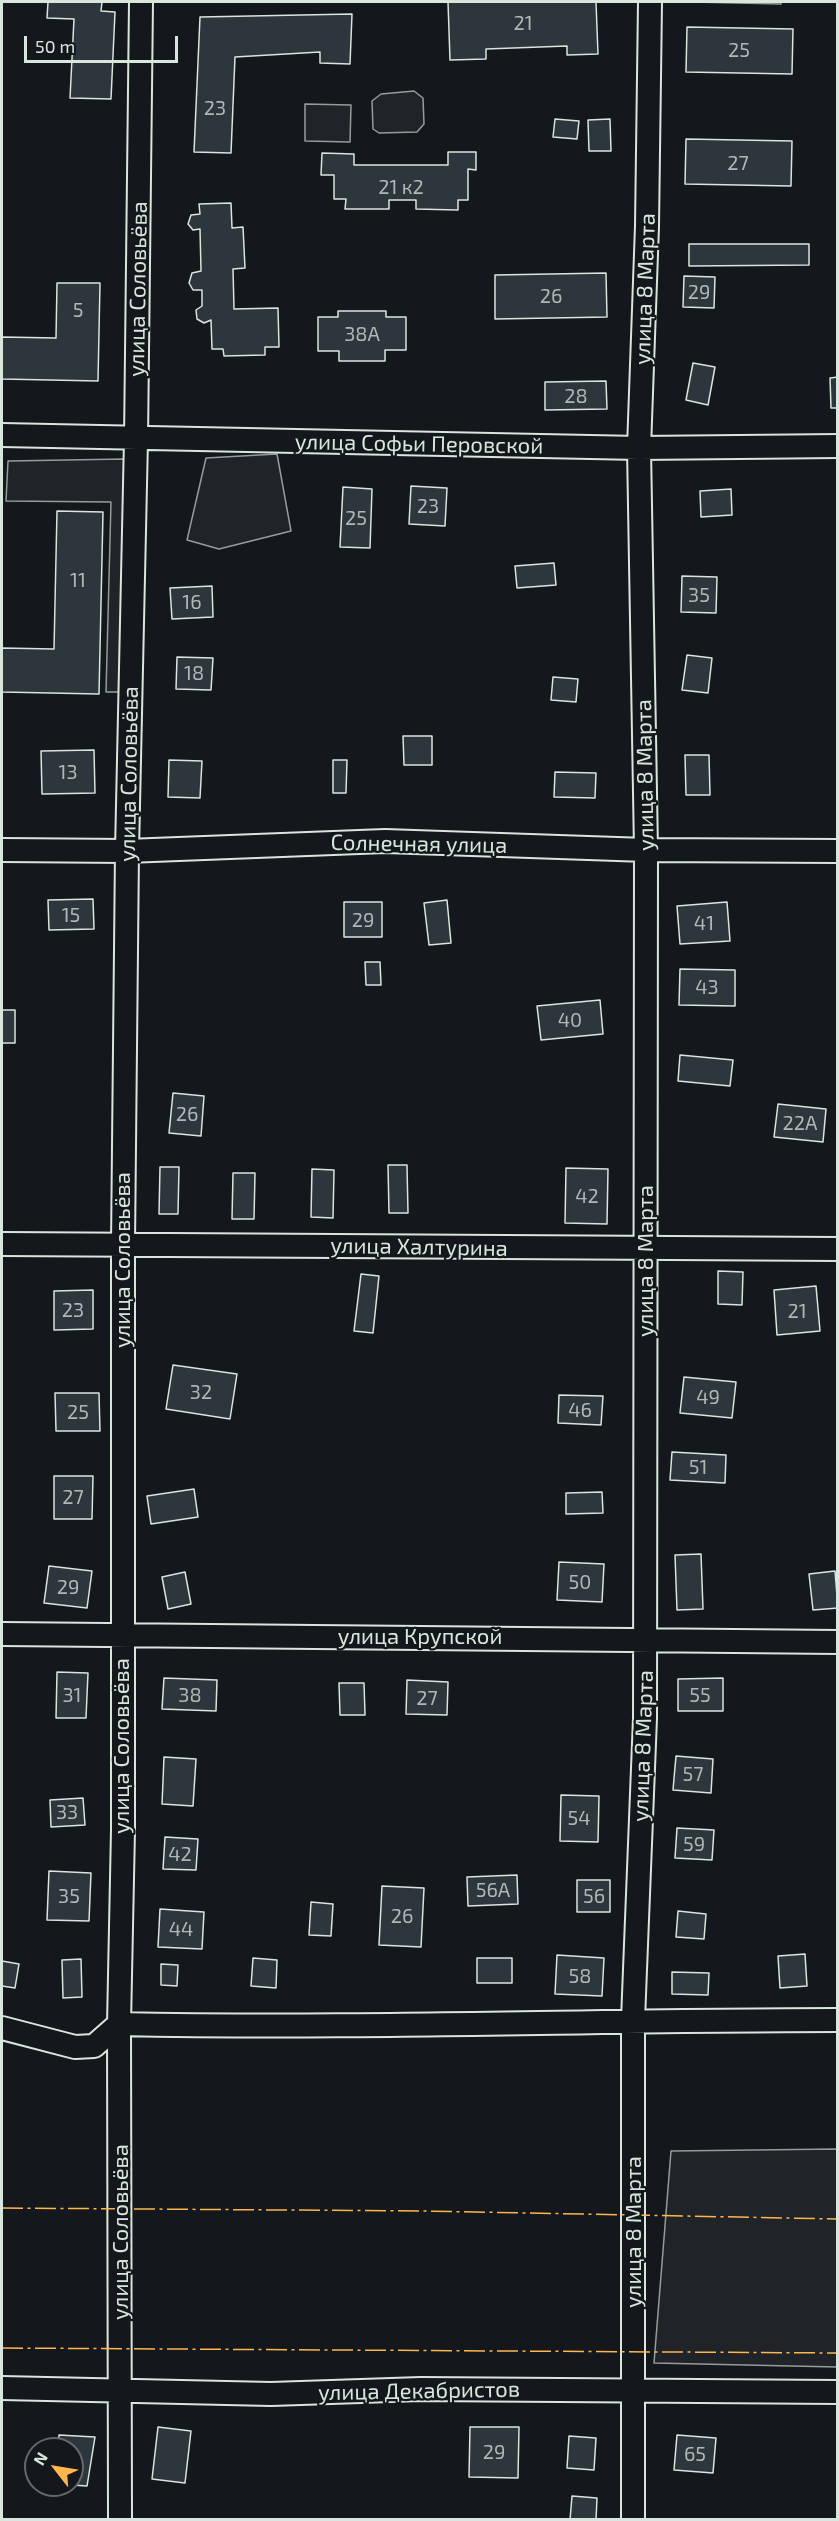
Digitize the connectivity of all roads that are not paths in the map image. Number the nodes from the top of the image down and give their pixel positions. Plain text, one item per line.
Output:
1 (141, 2) edge
2 (650, 2) edge
3 (2, 435) edge
4 (136, 439) junction
5 (837, 446) edge
6 (639, 448) junction
7 (2, 850) edge
8 (646, 850) junction
9 (127, 851) junction
10 (837, 851) edge
11 (2, 1244) edge
12 (123, 1244) junction
13 (646, 1249) junction
14 (837, 1249) edge
15 (2, 1634) edge
16 (121, 1635) junction
17 (645, 1639) junction
18 (837, 1642) edge
19 (633, 2020) junction
20 (837, 2020) edge
21 (119, 2024) junction
22 (2, 2028) edge
23 (2, 2388) edge
24 (121, 2390) junction
25 (635, 2390) junction
26 (837, 2392) edge
27 (120, 2520) edge
28 (633, 2520) edge

1 - 4 street, улица Соловьёва
2 - 6 street, улица 8 Марта
3 - 4 street, улица Софьи Перовской
4 - 6 street, улица Софьи Перовской
4 - 9 street, улица Соловьёва
5 - 6 street, улица Софьи Перовской
6 - 8 street, улица 8 Марта
7 - 9 street, Солнечная улица
8 - 9 street, Солнечная улица
8 - 10 street, Солнечная улица
8 - 13 street, улица 8 Марта
9 - 12 street, улица Соловьёва
11 - 12 street, улица Халтурина
12 - 13 street, улица Халтурина
12 - 16 street, улица Соловьёва
13 - 14 street, улица Халтурина
13 - 17 street, улица 8 Марта
15 - 16 street, улица Крупской
16 - 17 street, улица Крупской
16 - 21 street, улица Соловьёва
17 - 18 street, улица Крупской
17 - 19 street, улица 8 Марта
19 - 20 street
19 - 21 street
19 - 25 street, улица 8 Марта
21 - 22 street
21 - 24 street, улица Соловьёва
23 - 24 street, улица Декабристов
24 - 25 street, улица Декабристов
24 - 27 street, улица Соловьёва
25 - 26 street, улица Декабристов
25 - 28 street, улица 8 Марта

